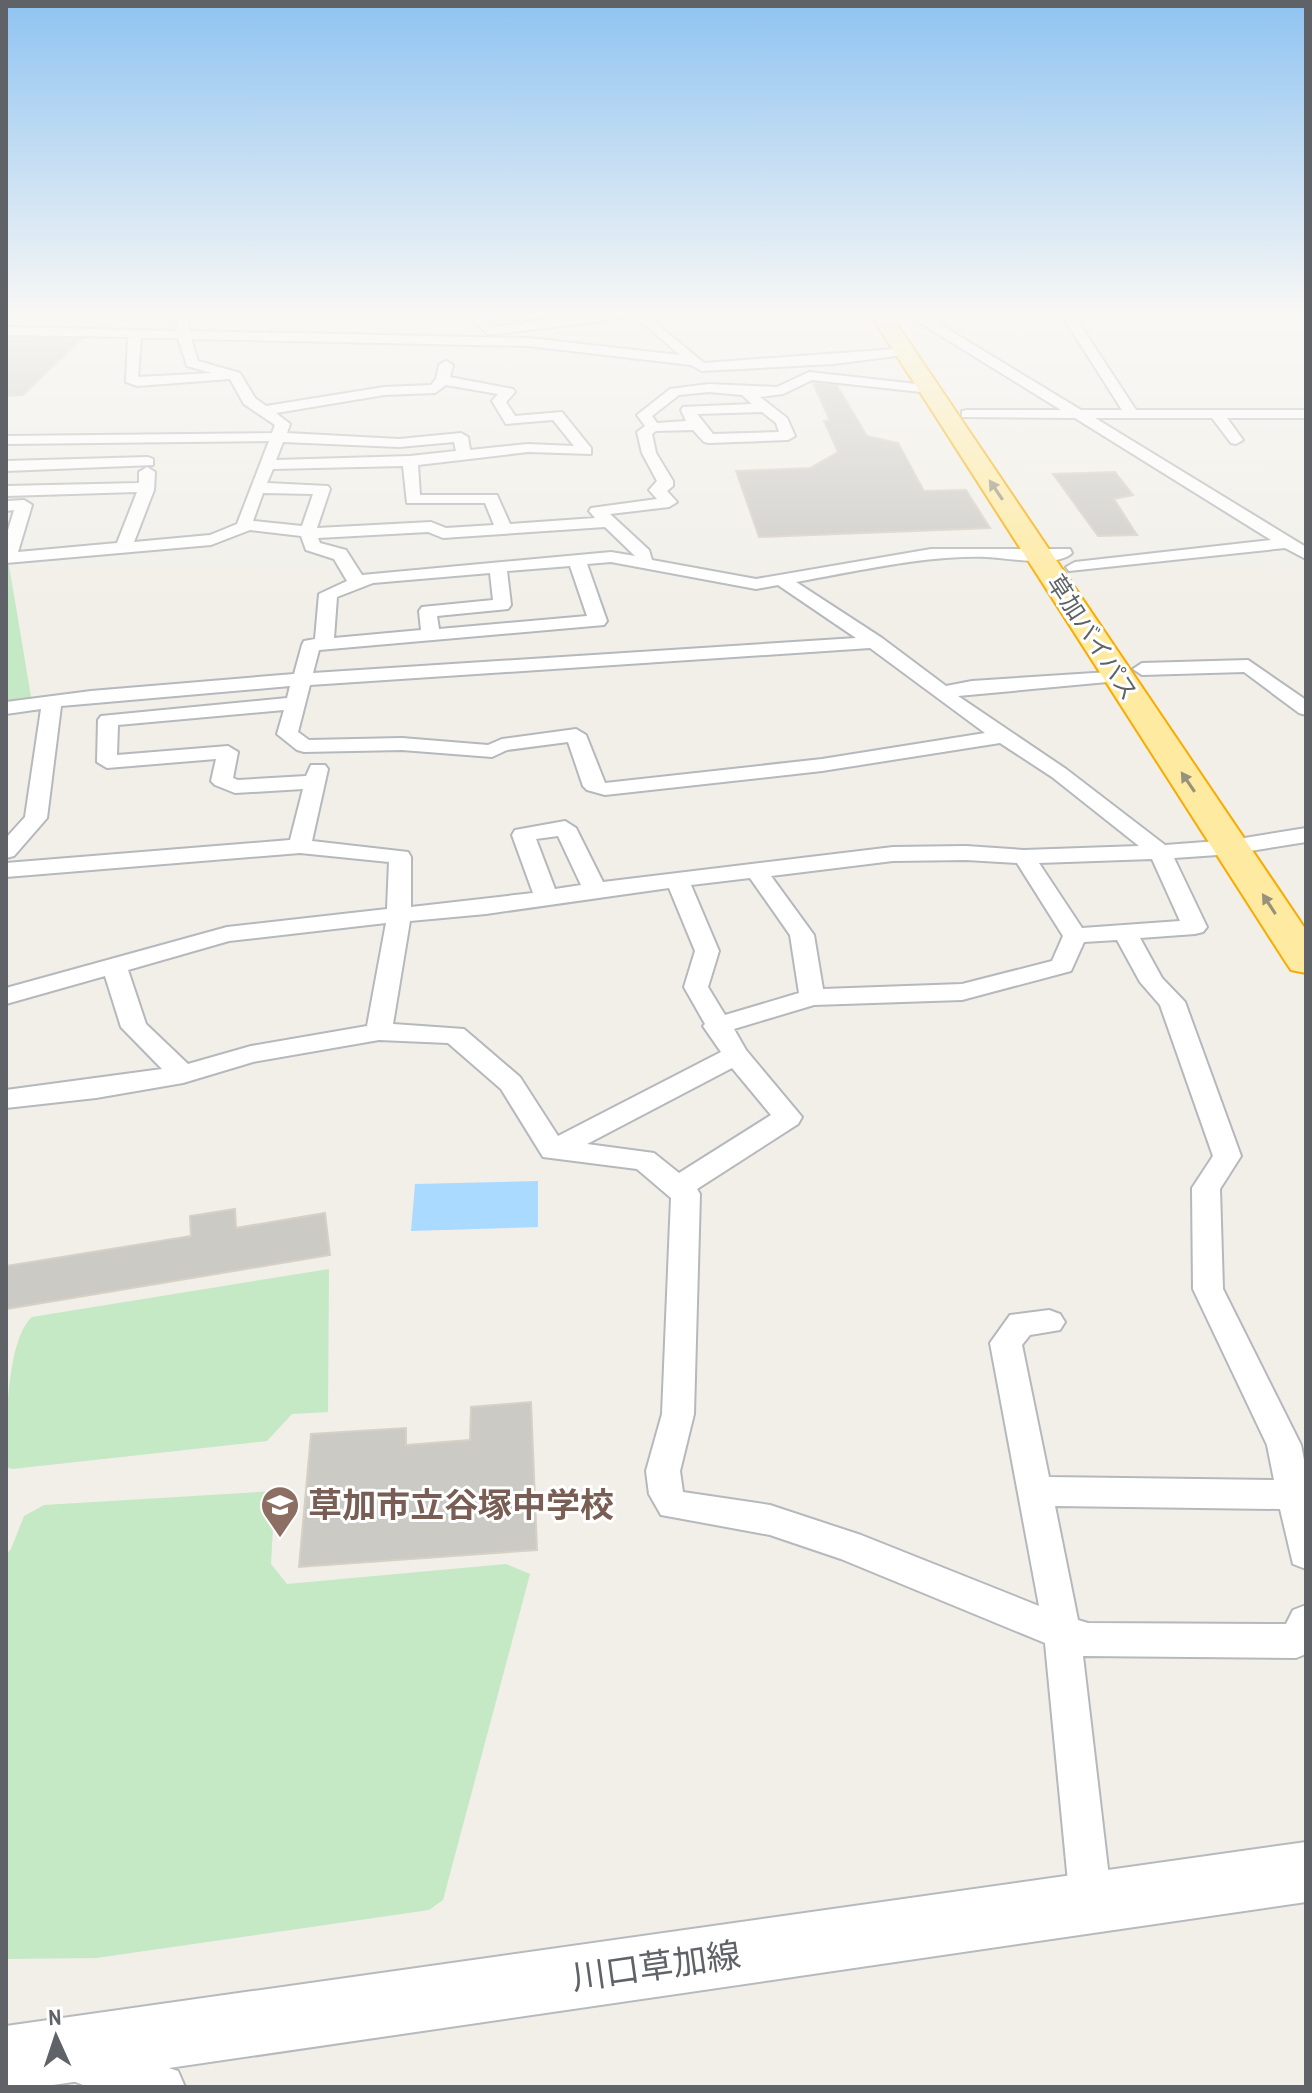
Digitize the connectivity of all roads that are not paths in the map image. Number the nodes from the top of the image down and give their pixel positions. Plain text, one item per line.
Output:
1 (265, 412) edge
2 (505, 412) edge
3 (648, 412) edge
4 (689, 412) edge
5 (772, 412) edge
6 (947, 412) edge
7 (1071, 412) edge
8 (967, 414) joint
9 (1075, 414) junction
10 (1132, 414) joint
11 (1216, 414) junction
12 (1296, 418) edge
13 (700, 425) junction
14 (653, 427) junction
15 (279, 437) junction
16 (150, 438) junction
17 (6, 440) edge
18 (1236, 440) dead end
19 (464, 457) junction
20 (410, 461) junction
21 (148, 462) junction
22 (269, 465) junction
23 (6, 466) edge
24 (146, 487) junction
25 (258, 488) junction
26 (6, 491) edge
27 (6, 506) edge
28 (609, 522) junction
29 (247, 525) junction
30 (504, 529) junction
31 (308, 532) junction
32 (1288, 543) junction
33 (123, 548) junction
34 (1306, 554) edge
35 (7, 558) edge
36 (1060, 558) junction
37 (577, 560) junction
38 (644, 563) junction
39 (498, 568) junction
40 (781, 580) junction
41 (357, 582) junction
42 (430, 634) junction
43 (875, 642) junction
44 (324, 643) junction
45 (1130, 672) junction
46 (304, 679) junction
47 (942, 693) junction
48 (52, 701) junction
49 (296, 703) junction
50 (6, 708) edge
51 (1306, 709) edge
52 (1003, 736) junction
53 (323, 746) junction
54 (315, 782) junction
55 (1306, 835) edge
56 (1247, 844) junction
57 (300, 846) junction
58 (6, 851) edge
59 (1160, 852) junction
60 (1024, 857) junction
61 (6, 870) edge
62 (756, 871) junction
63 (678, 881) junction
64 (595, 890) junction
65 (547, 898) junction
66 (1306, 905) edge
67 (399, 917) junction
68 (1125, 932) junction
69 (1075, 936) junction
70 (1306, 961) edge
71 (114, 965) junction
72 (6, 996) edge
73 (812, 997) junction
74 (716, 1026) junction
75 (379, 1032) junction
76 (736, 1055) junction
77 (183, 1074) junction
78 (6, 1099) edge
79 (553, 1150) junction
80 (678, 1188) junction
81 (1049, 1322) dead end
82 (1035, 1491) junction
83 (1296, 1495) junction
84 (1306, 1553) edge
85 (1306, 1622) edge
86 (1062, 1633) junction
87 (1306, 1872) edge
88 (1091, 1903) junction
89 (27, 2056) edge
90 (162, 2087) edge

1 - 15 street
2 - 19 street
3 - 14 street
4 - 13 street
5 - 13 street
36 -> 6 highway, 草加バイパス
7 - 9 street
8 - 9 street
8 - 36 highway, 草加バイパス
9 - 10 street
9 - 32 street
10 - 11 street
11 - 12 street
11 - 18 street
13 - 14 street
14 - 28 street
15 - 16 street
15 - 19 street
15 - 22 street
16 - 17 street
16 - 21 street
19 - 20 street
20 - 22 street
20 - 30 street
21 - 23 street
21 - 24 street
22 - 25 street
24 - 26 street
24 - 33 street
25 - 29 street
25 - 31 street
27 - 35 street
28 - 30 street
28 - 38 street
29 - 31 street
29 - 33 street
30 - 31 street
31 - 41 street
32 - 34 street
32 - 36 street
33 - 35 street
36 - 40 street
36 - 45 highway, 草加バイパス
37 - 38 street
37 - 39 street
37 - 42 street
38 - 40 street
39 - 41 street
39 - 42 street
40 - 43 street
41 - 44 street
42 - 44 street
43 - 46 street
43 - 47 street
44 - 46 street
45 - 47 street
45 - 51 street
45 - 56 highway, 草加バイパス
46 - 48 street
46 - 49 street
47 - 52 street
48 - 50 street
48 - 58 street
49 - 53 street
49 - 54 street
52 - 53 street
52 - 59 street
53 - 54 street
54 - 57 street
55 - 56 street
56 - 59 street
56 - 66 highway, 草加バイパス
70 -> 56 highway, 草加バイパス
57 - 61 street
57 - 67 street
59 - 60 street
59 - 68 street
60 - 62 street
60 - 69 street
62 - 63 street
62 - 73 street
63 - 64 street
63 - 74 street
64 - 65 street
64 - 65 street
65 - 67 street
67 - 71 street
67 - 75 street
68 - 69 street
68 - 83 street
69 - 73 street
71 - 72 street
71 - 77 street
73 - 74 street
74 - 76 street
75 - 77 street
75 - 79 street
76 - 79 street
76 - 80 street
77 - 78 street
79 - 80 street
80 - 86 street
81 - 82 street
82 - 83 street
82 - 86 street
83 - 84 street
85 - 86 street
86 - 88 street
87 - 88 main road, 川口草加線
88 - 89 main road, 川口草加線
89 - 90 street

